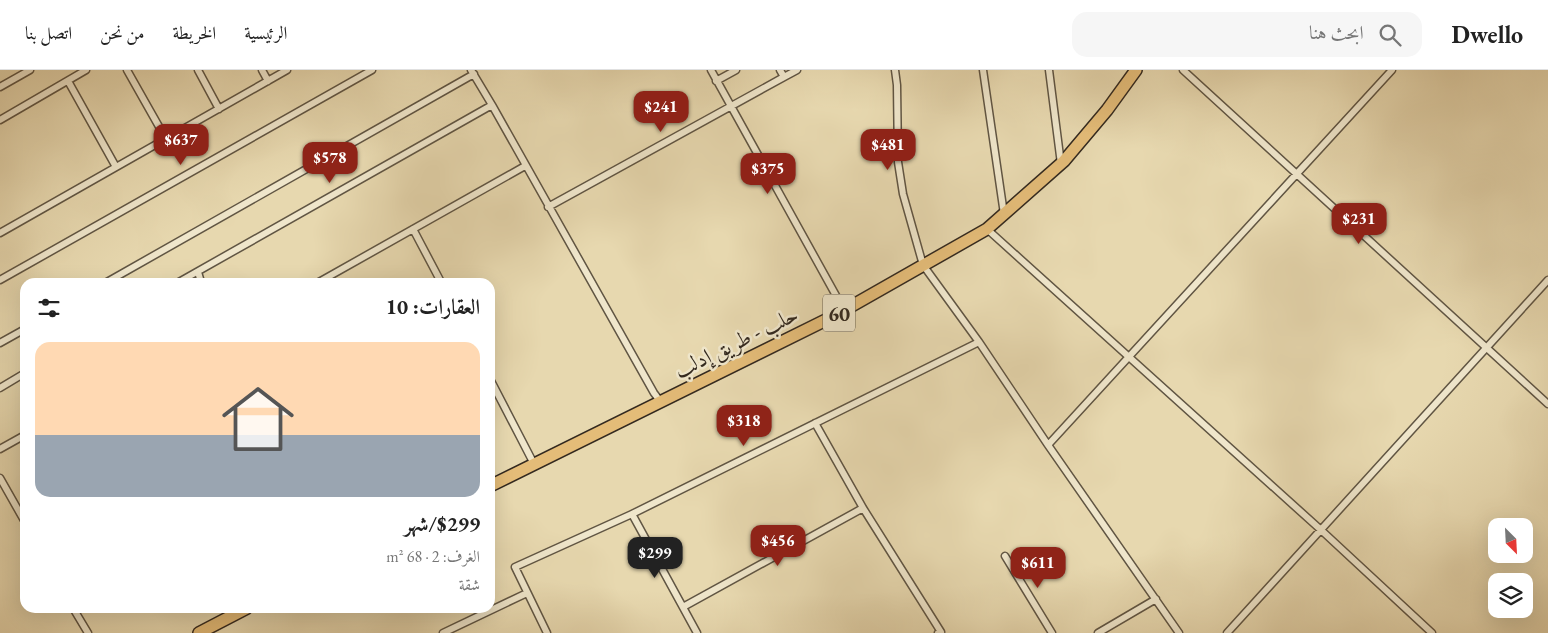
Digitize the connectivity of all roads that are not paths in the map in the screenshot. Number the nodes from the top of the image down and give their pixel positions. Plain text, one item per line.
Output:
1 (30, 70) edge
2 (86, 70) edge
3 (127, 70) edge
4 (198, 70) edge
5 (262, 70) edge
6 (287, 70) edge
7 (372, 70) edge
8 (710, 70) edge
9 (736, 70) edge
10 (780, 70) edge
11 (797, 70) edge
12 (895, 70) edge
13 (984, 70) edge
14 (1048, 70) edge
15 (1136, 70) edge
16 (1183, 70) edge
17 (1392, 70) edge
18 (472, 72) edge
19 (784, 77) junction
20 (68, 81) junction
21 (268, 81) junction
22 (716, 81) junction
23 (0, 87) edge
24 (492, 105) junction
25 (730, 107) junction
26 (219, 109) junction
27 (0, 120) edge
28 (166, 139) junction
29 (1061, 164) junction
30 (525, 166) junction
31 (116, 167) junction
32 (1297, 174) junction
33 (548, 207) junction
34 (1004, 214) junction
35 (413, 228) junction
36 (987, 229) junction
37 (0, 233) edge
38 (923, 265) junction
39 (198, 272) junction
40 (114, 278) edge
41 (187, 278) edge
42 (199, 278) edge
43 (326, 278) edge
44 (439, 278) edge
45 (0, 280) edge
46 (1548, 280) edge
47 (844, 310) junction
48 (20, 332) edge
49 (980, 342) junction
50 (0, 343) edge
51 (1487, 347) junction
52 (1130, 356) junction
53 (20, 377) edge
54 (0, 388) edge
55 (495, 389) edge
56 (660, 401) junction
57 (1548, 404) edge
58 (815, 423) junction
59 (20, 438) edge
60 (1048, 445) junction
61 (0, 449) edge
62 (534, 464) junction
63 (0, 478) edge
64 (495, 484) edge
65 (863, 508) junction
66 (20, 513) edge
67 (632, 514) junction
68 (1321, 530) junction
69 (1005, 556) dead end
70 (527, 593) junction
71 (1156, 600) junction
72 (495, 608) edge
73 (683, 608) junction
74 (77, 613) edge
75 (237, 613) edge
76 (485, 613) edge
77 (88, 633) edge
78 (199, 633) edge
79 (443, 633) edge
80 (547, 633) edge
81 (698, 633) edge
82 (940, 633) edge
83 (1052, 633) edge
84 (1098, 633) edge
85 (1179, 633) edge
86 (1227, 633) edge
87 (1432, 633) edge

1 - 23 street
2 - 20 street
3 - 28 street
4 - 26 street
5 - 21 street
6 - 21 street
7 - 45 street
8 - 22 street
9 - 22 street
10 - 19 street
11 - 19 street
12 - 38 street
13 - 34 street
14 - 29 street
15 - 29 highway, حلب - طريق إدلب / 60
16 - 32 street
17 - 32 street
18 - 24 street
18 - 40 street
19 - 25 street
20 - 27 street
20 - 31 street
21 - 26 street
22 - 25 street
24 - 30 street
24 - 39 street
25 - 33 street
25 - 47 street
26 - 28 street
28 - 31 street
29 - 34 highway, حلب - طريق إدلب / 60
30 - 33 street
30 - 35 street
31 - 37 street
32 - 51 street
32 - 52 street
33 - 56 street
34 - 36 highway, حلب - طريق إدلب / 60
35 - 43 street
35 - 44 street
36 - 38 highway, حلب - طريق إدلب / 60
36 - 52 street
38 - 47 highway, حلب - طريق إدلب / 60
38 - 49 street
39 - 41 street
39 - 42 street
46 - 51 street
47 - 56 highway, حلب - طريق إدلب / 60
48 - 50 street
49 - 58 street
49 - 60 street
51 - 57 street
51 - 68 street
52 - 60 street
52 - 68 street
53 - 54 street
55 - 62 street
56 - 62 highway, حلب - طريق إدلب / 60
58 - 65 street
58 - 67 street
59 - 61 street
60 - 71 street
62 - 64 highway, حلب - طريق إدلب / 60
63 - 66 street
65 - 73 street
65 - 82 street
67 - 70 street
67 - 73 street
68 - 86 street
68 - 87 street
69 - 83 street
70 - 72 street
70 - 80 street
71 - 84 street
71 - 85 street
73 - 81 street
74 - 77 street
75 - 78 highway
76 - 79 street

